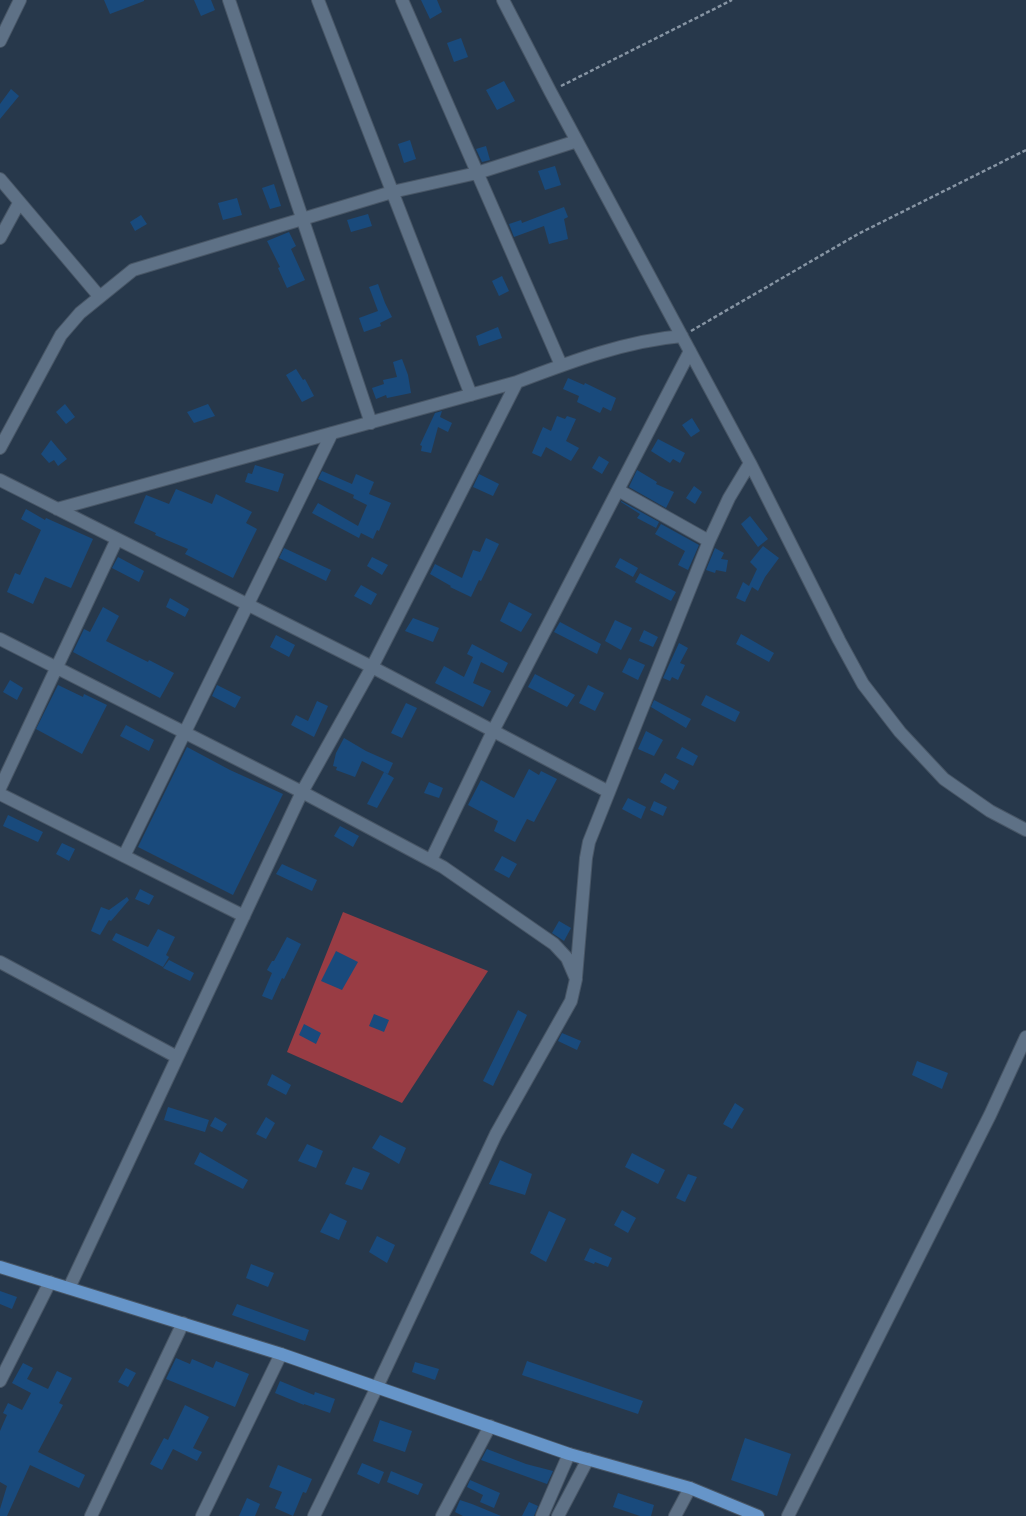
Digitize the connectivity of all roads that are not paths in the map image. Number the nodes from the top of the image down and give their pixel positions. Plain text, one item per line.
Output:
1 (20, 0) edge
2 (229, 0) edge
3 (318, 0) edge
4 (402, 0) edge
5 (503, 0) edge
6 (0, 41) edge
7 (577, 141) junction
8 (477, 173) junction
9 (0, 179) edge
10 (392, 192) junction
11 (19, 203) junction
12 (302, 220) junction
13 (0, 238) edge
14 (99, 296) junction
15 (682, 336) junction
16 (690, 351) junction
17 (561, 365) junction
18 (517, 382) junction
19 (471, 395) junction
20 (371, 422) junction
21 (332, 433) junction
22 (0, 448) edge
23 (750, 463) junction
24 (0, 480) edge
25 (618, 490) junction
26 (57, 509) junction
27 (117, 539) junction
28 (709, 541) junction
29 (248, 605) junction
30 (0, 639) edge
31 (372, 667) junction
32 (56, 668) junction
33 (493, 731) junction
34 (184, 732) junction
35 (0, 788) edge
36 (302, 792) junction
37 (609, 792) junction
38 (0, 794) edge
39 (1026, 830) edge
40 (124, 856) junction
41 (431, 860) junction
42 (244, 916) junction
43 (0, 962) edge
44 (576, 979) junction
45 (1026, 1037) edge
46 (177, 1057) junction
47 (0, 1266) edge
48 (50, 1282) junction
49 (69, 1288) junction
50 (183, 1323) junction
51 (282, 1354) junction
52 (0, 1381) edge
53 (377, 1387) junction
54 (490, 1426) junction
55 (569, 1454) junction
56 (588, 1459) junction
57 (690, 1488) junction
58 (91, 1516) edge
59 (202, 1516) edge
60 (314, 1516) edge
61 (442, 1516) edge
62 (542, 1516) edge
63 (558, 1516) edge
64 (676, 1516) edge
65 (758, 1516) edge
66 (788, 1516) edge

1 - 6 street
2 - 12 street
3 - 10 street
4 - 8 street
5 - 7 street
7 - 8 street
7 - 15 street
8 - 10 street
8 - 17 street
9 - 11 street
10 - 12 street
10 - 19 street
11 - 13 street
11 - 14 street
12 - 14 street
12 - 20 street
14 - 22 street
15 - 16 street
15 - 17 street
16 - 23 street
16 - 25 street
17 - 18 street
18 - 19 street
18 - 31 street
19 - 20 street
20 - 21 street
21 - 26 street
21 - 29 street
23 - 28 street
23 - 39 street
24 - 26 street
25 - 28 street
25 - 33 street
26 - 27 street
27 - 29 street
27 - 32 street
28 - 37 street
29 - 31 street
29 - 34 street
30 - 32 street
31 - 33 street
31 - 36 street
32 - 34 street
32 - 35 street
33 - 37 street
33 - 41 street
34 - 36 street
34 - 40 street
36 - 41 street
36 - 42 street
37 - 44 street
38 - 40 street
40 - 42 street
41 - 44 street
42 - 46 street
43 - 46 street
44 - 53 street
45 - 66 street
46 - 49 street
47 - 48 main road
48 - 49 main road
48 - 52 street
49 - 50 main road
50 - 51 main road
50 - 58 street
51 - 53 main road
51 - 59 street
53 - 54 main road
53 - 60 street
54 - 55 main road
54 - 61 street
55 - 56 main road
55 - 62 street
56 - 57 main road
56 - 63 street
57 - 64 street
57 - 65 main road

